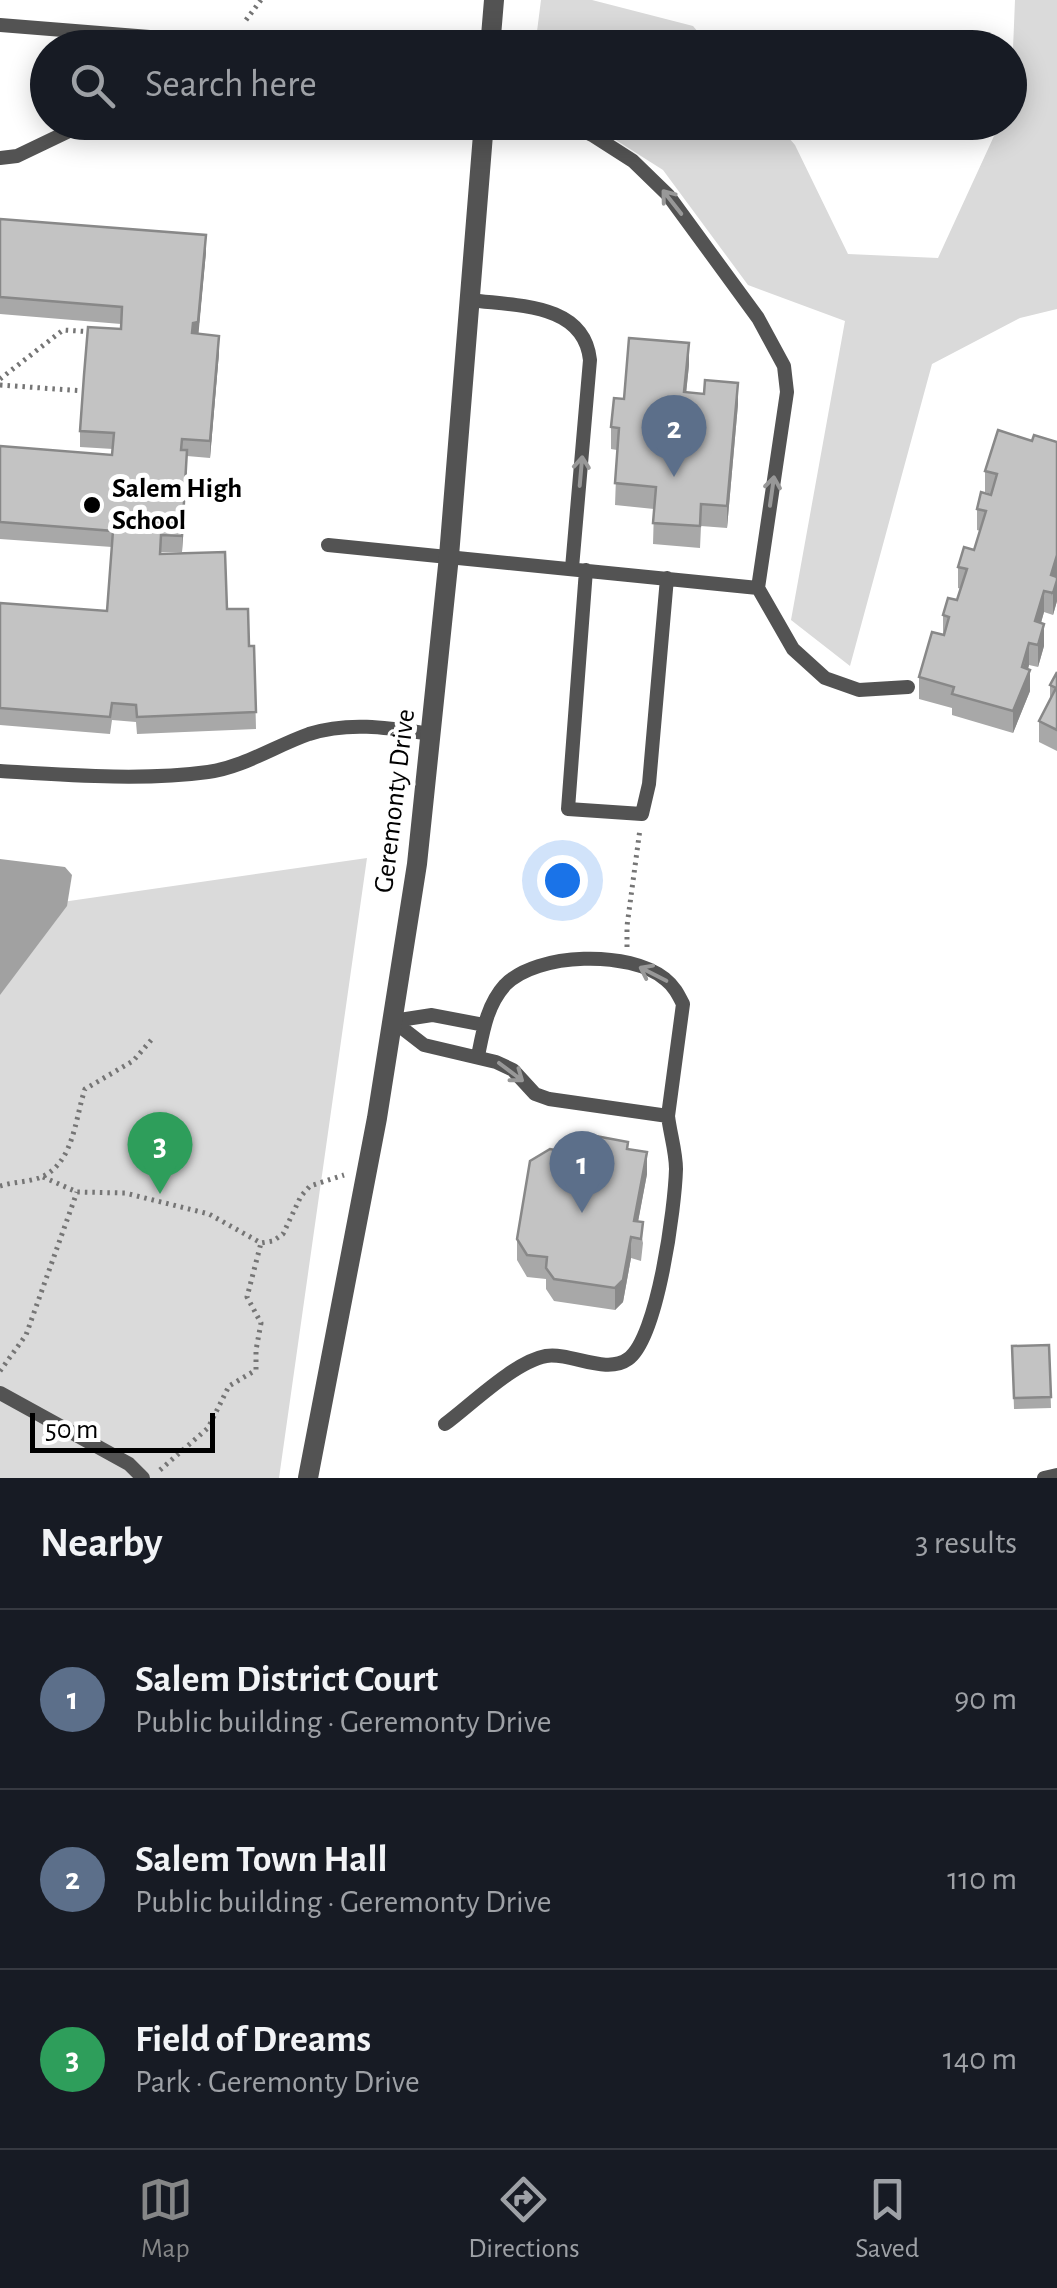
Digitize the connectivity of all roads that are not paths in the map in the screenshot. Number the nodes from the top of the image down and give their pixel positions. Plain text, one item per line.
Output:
1 (494, 0) edge
2 (0, 25) edge
3 (54, 30) edge
4 (492, 30) edge
5 (50, 140) edge
6 (483, 140) edge
7 (597, 140) edge
8 (0, 158) edge
9 (470, 300) junction
10 (328, 545) dead end
11 (449, 556) junction
12 (579, 569) junction
13 (667, 578) junction
14 (758, 588) junction
15 (908, 687) dead end
16 (431, 734) junction
17 (0, 770) edge
18 (393, 1021) junction
19 (484, 1025) junction
20 (478, 1056) junction
21 (668, 1116) junction
22 (0, 1393) edge
23 (445, 1424) dead end
24 (1057, 1475) edge
25 (146, 1478) edge
26 (308, 1478) edge
27 (1044, 1478) edge

1 - 4 street
2 - 3 lane
5 - 8 lane
6 - 9 street, Geremonty Drive
14 -> 7 lane
9 - 11 street, Geremonty Drive
12 -> 9 lane
10 - 11 lane
11 - 12 lane
11 - 16 street, Geremonty Drive
12 - 13 lane
12 - 13 lane
13 - 14 lane
14 - 15 lane
16 - 17 lane
16 - 18 street, Geremonty Drive
18 - 19 lane
18 - 20 lane
18 - 26 street, Geremonty Drive
19 - 20 lane
21 -> 19 lane
20 -> 21 lane
21 - 23 lane
22 - 25 lane
24 - 27 lane

